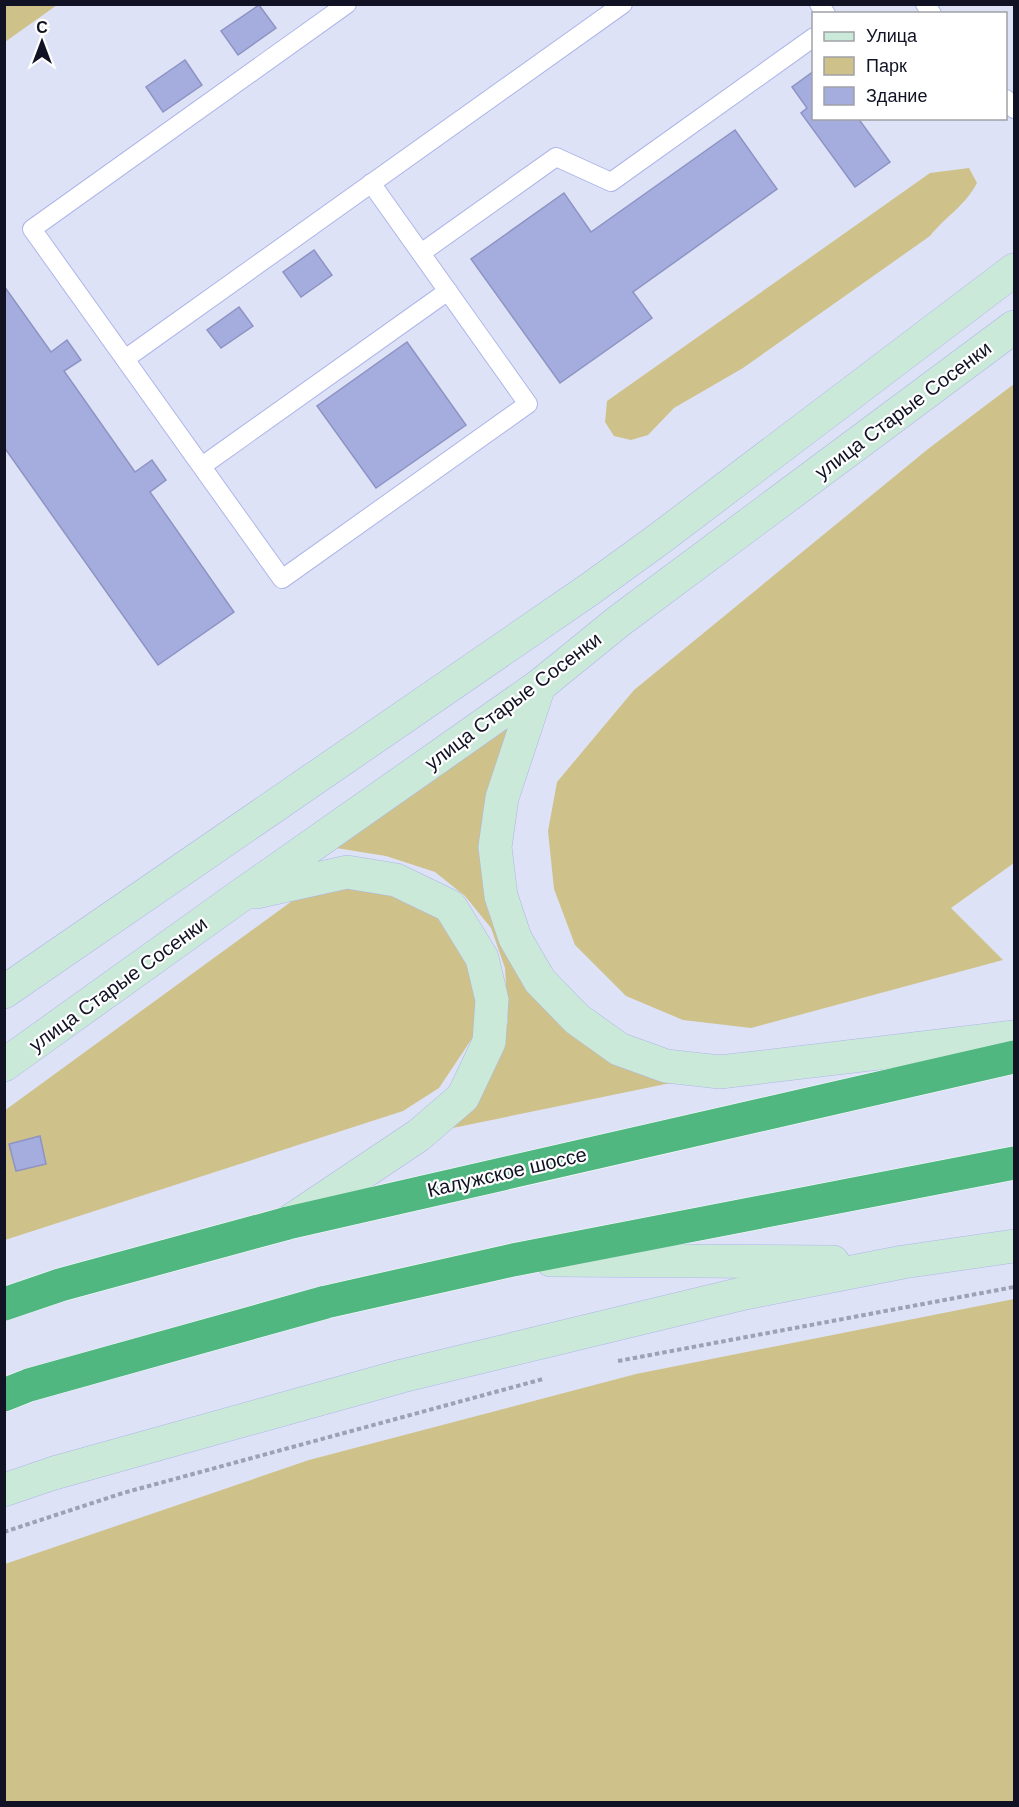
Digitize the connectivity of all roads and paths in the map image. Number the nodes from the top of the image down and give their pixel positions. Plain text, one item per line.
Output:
1 (347, 4) edge
2 (623, 4) edge
3 (812, 39) edge
4 (371, 183) junction
5 (421, 253) junction
6 (1014, 270) edge
7 (448, 291) junction
8 (1014, 327) edge
9 (125, 358) junction
10 (202, 466) junction
11 (539, 686) junction
12 (240, 896) junction
13 (4, 992) edge
14 (1014, 1037) edge
15 (1014, 1057) edge
16 (4, 1065) edge
17 (1014, 1163) edge
18 (288, 1222) junction
19 (1014, 1246) edge
20 (513, 1260) junction
21 (903, 1262) junction
22 (1014, 1287) edge
23 (4, 1304) edge
24 (617, 1361) dead end
25 (548, 1377) dead end
26 (4, 1395) edge
27 (4, 1490) edge
28 (4, 1532) edge

1 - 9 lane
2 - 4 lane
3 - 5 lane
4 - 5 lane
4 - 9 lane
5 - 7 lane
6 - 13 main road
7 - 10 lane
7 - 10 lane
8 - 11 main road, улица Старые Сосенки
9 - 10 lane
11 - 12 main road, улица Старые Сосенки
11 - 14 main road
12 - 16 main road, улица Старые Сосенки
12 - 18 main road
15 - 18 highway, Калужское шоссе
17 - 20 highway
18 - 23 highway, Калужское шоссе
19 - 21 main road
20 - 21 main road
20 - 26 highway
21 - 27 main road
22 - 24 path
25 - 28 path

